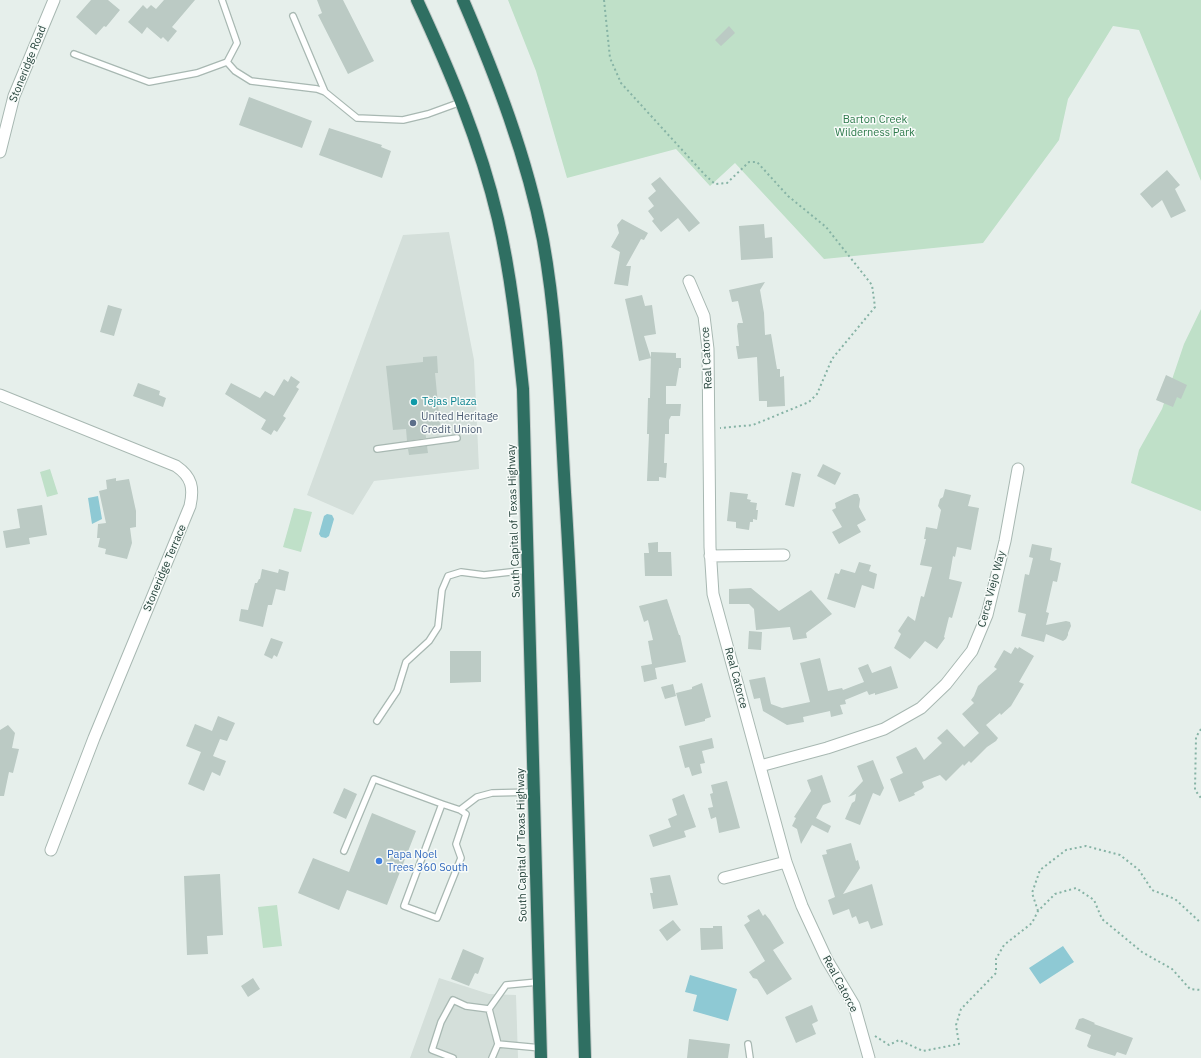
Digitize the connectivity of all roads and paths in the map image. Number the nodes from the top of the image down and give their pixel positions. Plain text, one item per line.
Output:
1 (54, 0) edge
2 (222, 0) edge
3 (417, 0) edge
4 (463, 0) edge
5 (604, 0) edge
6 (293, 16) dead end
7 (74, 54) dead end
8 (226, 62) junction
9 (325, 92) junction
10 (462, 102) junction
11 (0, 152) edge
12 (689, 281) dead end
13 (0, 395) edge
14 (709, 429) junction
15 (456, 438) dead end
16 (377, 449) dead end
17 (1018, 469) dead end
18 (784, 555) dead end
19 (710, 556) junction
20 (528, 570) junction
21 (377, 721) dead end
22 (1201, 729) edge
23 (760, 766) junction
24 (534, 792) junction
25 (1201, 798) edge
26 (442, 804) junction
27 (460, 810) junction
28 (51, 850) dead end
29 (344, 851) dead end
30 (786, 862) junction
31 (724, 878) dead end
32 (1038, 910) junction
33 (1201, 923) edge
34 (538, 982) junction
35 (1201, 990) edge
36 (489, 1009) junction
37 (864, 1035) junction
38 (498, 1044) junction
39 (748, 1044) dead end
40 (541, 1053) edge
41 (453, 1058) edge
42 (492, 1058) edge
43 (585, 1058) edge
44 (750, 1058) edge
45 (869, 1058) edge

1 - 11 street, Stoneridge Road
2 - 8 lane
3 - 10 highway, South Capital of Texas Highway
4 - 43 highway
5 - 14 path
6 - 9 lane
7 - 8 lane
8 - 9 lane
9 - 10 lane
10 - 20 highway, South Capital of Texas Highway
12 - 14 street, Real Catorce
13 - 28 street, Stoneridge Terrace
14 - 19 street, Real Catorce
15 - 16 lane
17 - 23 street, Cerca Viejo Way
18 - 19 street
19 - 23 street, Real Catorce
20 - 21 lane
20 - 24 highway, South Capital of Texas Highway
22 - 25 path
23 - 30 street, Real Catorce
24 - 27 lane
24 - 34 highway, South Capital of Texas Highway
26 - 27 lane
26 - 27 lane
26 - 29 lane
30 - 31 street
30 - 37 street, Real Catorce
32 - 33 path
32 - 35 path
32 - 37 path
34 - 36 lane
34 - 40 highway, South Capital of Texas Highway
36 - 38 lane
36 - 41 lane
37 - 45 street, Real Catorce
38 - 40 lane
38 - 42 lane
39 - 44 lane

